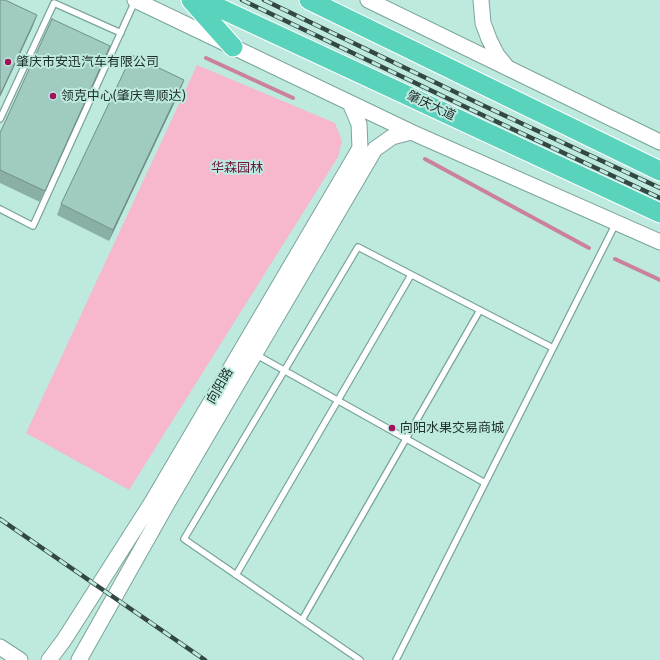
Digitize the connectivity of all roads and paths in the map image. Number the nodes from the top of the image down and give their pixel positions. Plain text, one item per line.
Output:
1 (135, 0) edge
2 (191, 0) edge
3 (202, 0) edge
4 (309, 0) edge
5 (368, 0) edge
6 (481, 0) edge
7 (121, 33) junction
8 (233, 47) junction
9 (508, 68) junction
10 (350, 103) junction
11 (0, 119) edge
12 (411, 132) junction
13 (660, 142) edge
14 (660, 171) edge
15 (0, 209) edge
16 (660, 213) edge
17 (616, 222) junction
18 (660, 242) edge
19 (411, 274) junction
20 (480, 310) junction
21 (553, 348) junction
22 (249, 350) junction
23 (284, 370) junction
24 (338, 400) junction
25 (406, 439) junction
26 (485, 483) junction
27 (236, 575) junction
28 (302, 620) junction
29 (0, 647) edge
30 (20, 660) edge
31 (49, 660) edge
32 (79, 660) edge
33 (360, 660) edge
34 (396, 660) edge

1 - 7 lane
1 - 8 street
2 - 8 highway
3 - 16 highway, 肇庆大道
4 - 14 highway
5 - 9 street
6 - 9 street
7 - 11 lane
7 - 15 lane
8 - 10 street
9 - 13 street
10 - 12 street
10 - 22 street, 向阳路
12 - 17 street
12 - 22 street, 向阳路
17 - 18 street
17 - 21 lane
19 - 20 lane
19 - 23 lane
19 - 24 lane
20 - 21 lane
20 - 25 lane
21 - 26 lane
22 - 23 lane
22 - 31 street, 向阳路
22 - 32 street, 向阳路
23 - 24 lane
23 - 27 lane
24 - 25 lane
24 - 27 lane
25 - 26 lane
25 - 28 lane
26 - 34 lane
27 - 28 lane
28 - 33 lane
29 - 30 street

